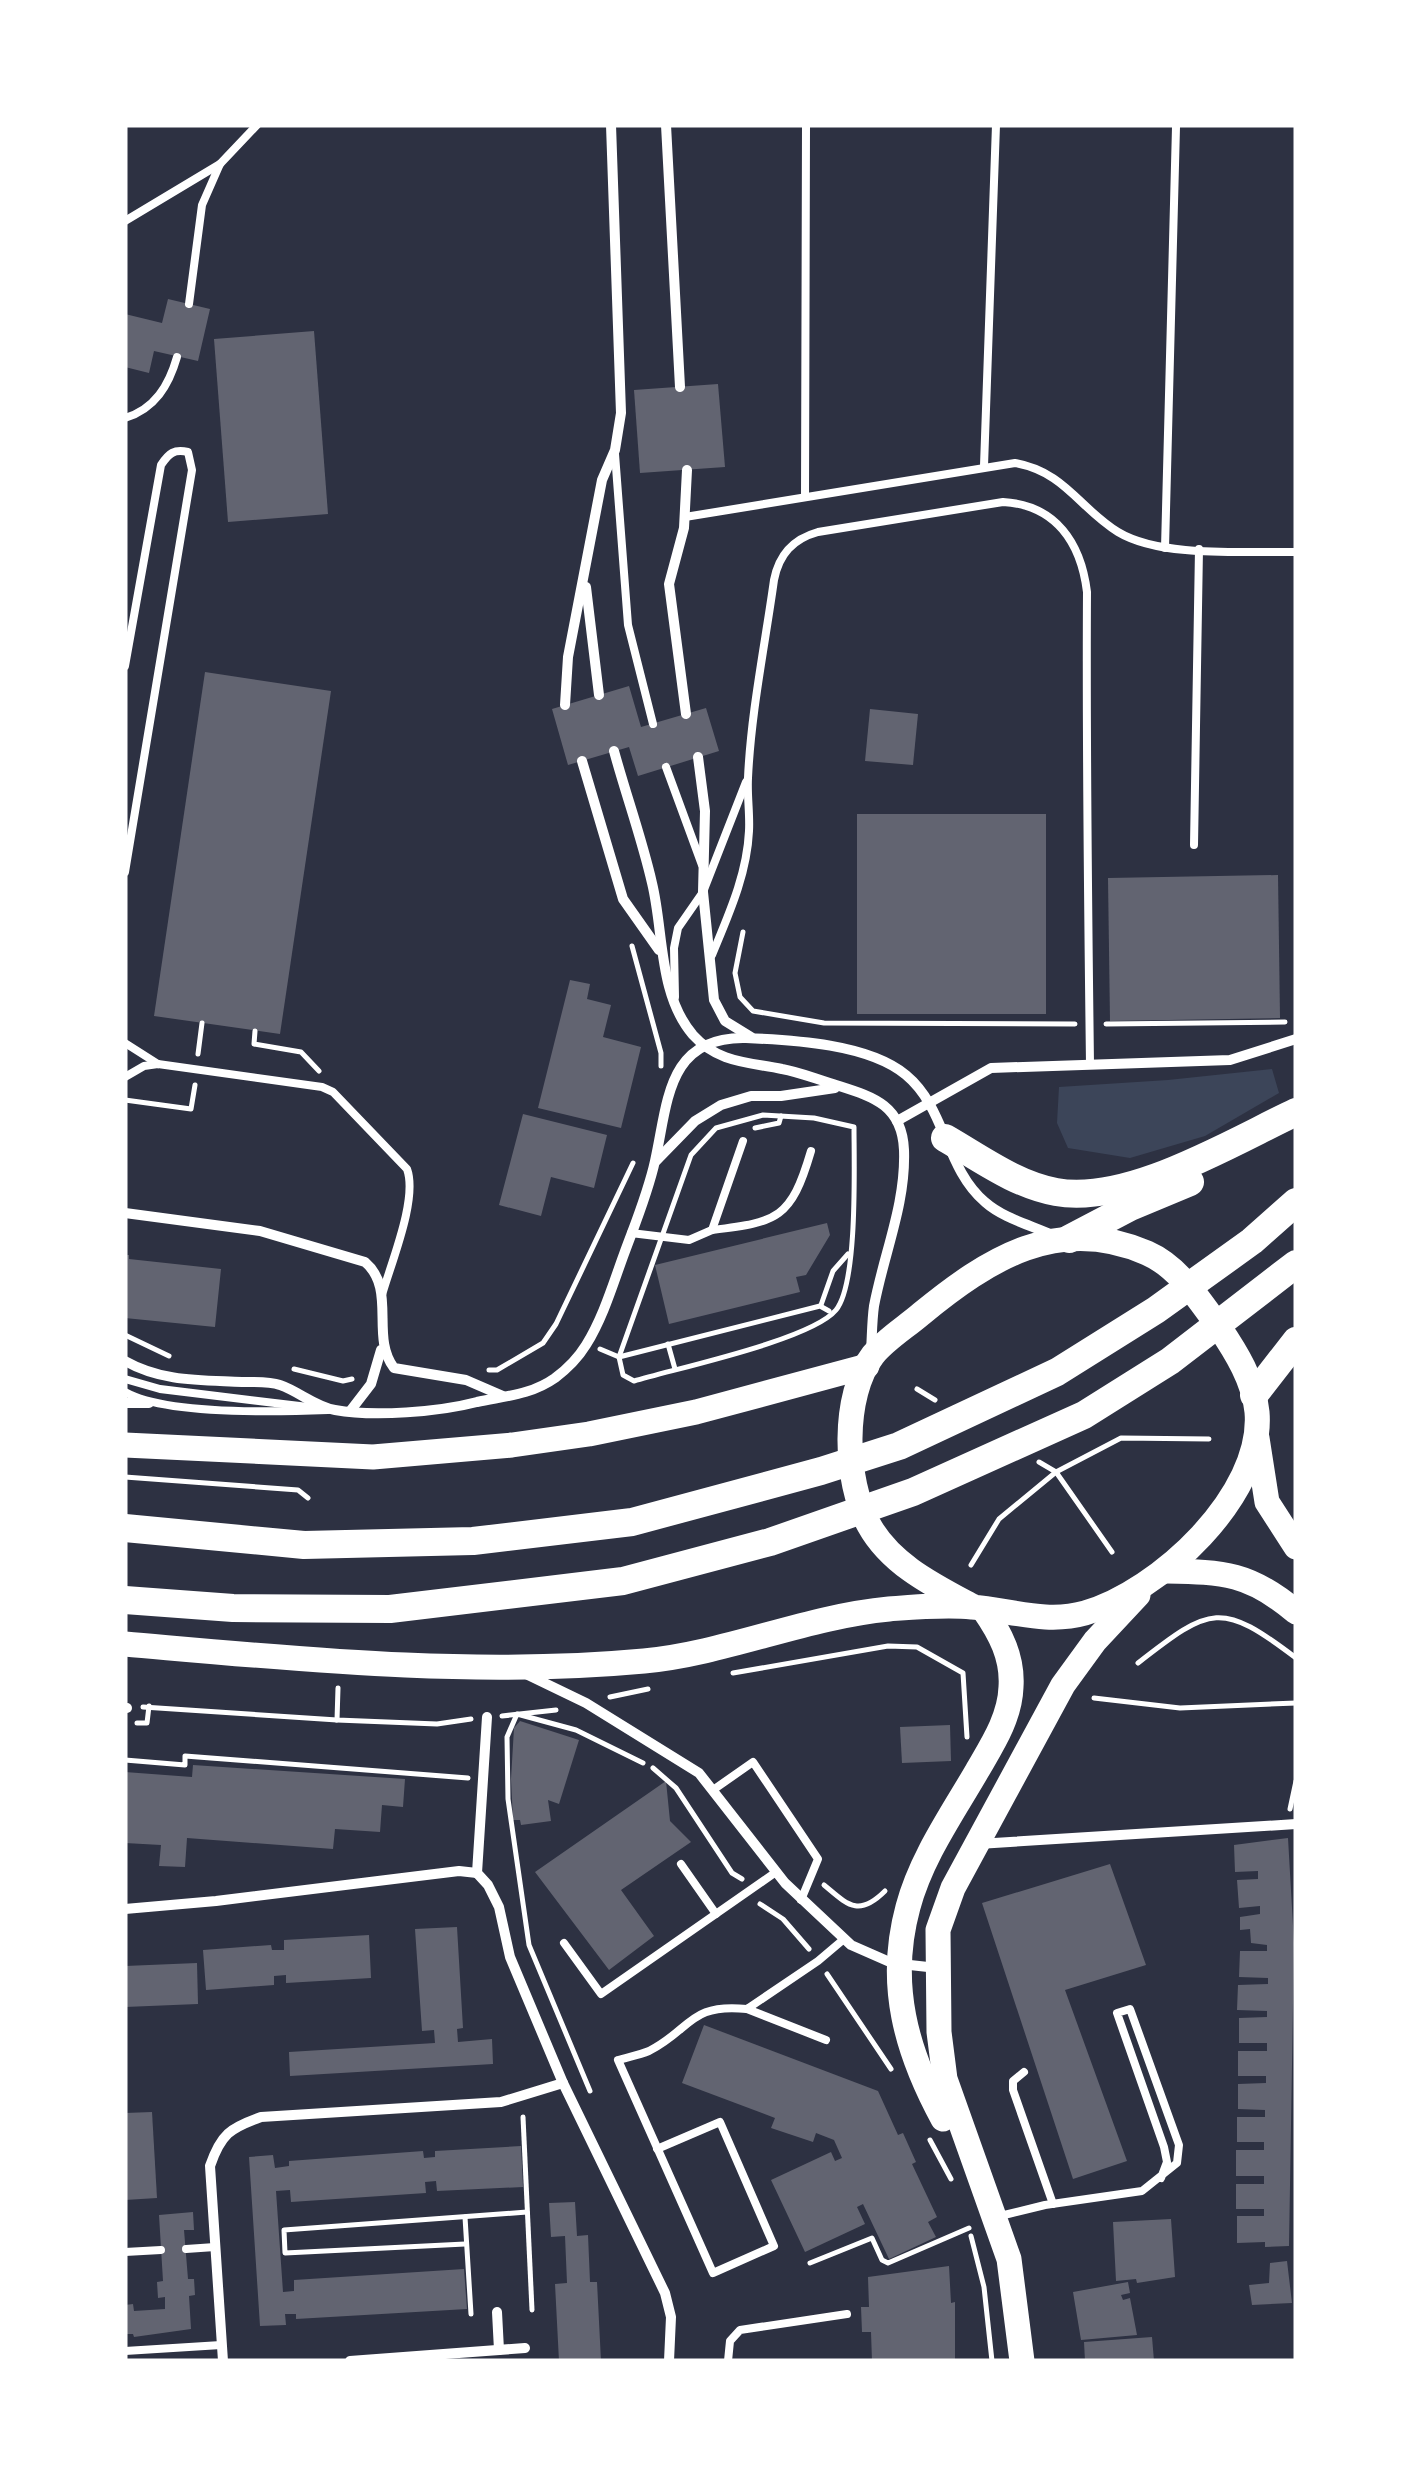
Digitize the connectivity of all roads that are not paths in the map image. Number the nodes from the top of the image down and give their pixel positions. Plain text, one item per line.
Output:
1 (256, 125) edge
2 (610, 125) edge
3 (666, 125) edge
4 (806, 125) edge
5 (996, 125) edge
6 (1176, 127) edge
7 (220, 164) junction
8 (125, 222) edge
9 (189, 304) dead end
10 (177, 357) dead end
11 (680, 387) dead end
12 (125, 418) edge
13 (615, 450) junction
14 (984, 466) junction
15 (687, 470) dead end
16 (805, 496) junction
17 (684, 517) junction
18 (1165, 548) junction
19 (1199, 549) junction
20 (1296, 552) edge
21 (585, 569) junction
22 (125, 666) edge
23 (599, 695) dead end
24 (565, 705) dead end
25 (686, 714) dead end
26 (654, 724) dead end
27 (614, 752) dead end
28 (698, 757) dead end
29 (582, 761) dead end
30 (666, 767) dead end
31 (748, 778) junction
32 (1194, 844) dead end
33 (702, 866) junction
34 (125, 872) edge
35 (702, 892) junction
36 (662, 955) junction
37 (710, 960) junction
38 (676, 1004) junction
39 (755, 1039) junction
40 (1296, 1039) edge
41 (125, 1044) edge
42 (704, 1046) junction
43 (158, 1064) junction
44 (1090, 1064) junction
45 (125, 1076) edge
46 (841, 1087) junction
47 (928, 1102) junction
48 (1296, 1115) edge
49 (897, 1121) junction
50 (945, 1138) junction
51 (743, 1142) road end
52 (810, 1151) dead end
53 (654, 1162) junction
54 (1296, 1202) edge
55 (125, 1213) edge
56 (712, 1230) junction
57 (631, 1234) junction
58 (1067, 1239) junction
59 (1288, 1272) edge
60 (382, 1297) junction
61 (1296, 1341) edge
62 (382, 1344) junction
63 (869, 1361) junction
64 (125, 1362) edge
65 (125, 1379) edge
66 (125, 1394) edge
67 (1254, 1395) junction
68 (504, 1396) junction
69 (149, 1403) junction
70 (125, 1404) edge
71 (332, 1410) junction
72 (351, 1410) junction
73 (1256, 1433) junction
74 (125, 1445) edge
75 (125, 1528) edge
76 (1296, 1546) edge
77 (1157, 1577) junction
78 (125, 1600) edge
79 (979, 1608) junction
80 (1296, 1612) edge
81 (125, 1644) edge
82 (514, 1668) junction
83 (487, 1717) road end
84 (713, 1790) junction
85 (1293, 1821) edge
86 (975, 1844) junction
87 (681, 1864) dead end
88 (776, 1872) junction
89 (477, 1873) junction
90 (801, 1901) junction
91 (125, 1908) edge
92 (716, 1914) junction
93 (844, 1939) junction
94 (564, 1943) dead end
95 (899, 1964) junction
96 (938, 1968) junction
97 (747, 2010) junction
98 (826, 2040) dead end
99 (1024, 2072) dead end
100 (563, 2083) junction
101 (657, 2148) junction
102 (1161, 2178) junction
103 (980, 2182) junction
104 (1053, 2204) junction
105 (996, 2217) junction
106 (215, 2247) junction
107 (186, 2249) dead end
108 (161, 2250) dead end
109 (125, 2252) edge
110 (497, 2312) dead end
111 (847, 2314) dead end
112 (222, 2345) junction
113 (526, 2348) dead end
114 (499, 2350) junction
115 (125, 2351) edge
116 (222, 2361) edge
117 (350, 2361) edge
118 (669, 2361) edge
119 (728, 2361) edge
120 (1022, 2361) edge

1 - 7 lane
2 - 13 street
3 - 11 street
4 - 16 lane
5 - 14 lane
6 - 18 lane
7 - 8 lane
7 - 9 lane
10 - 12 lane
13 - 21 street
13 - 26 lane
14 - 16 lane
14 - 18 lane
15 - 17 street
16 - 17 lane
17 - 25 street
18 - 19 lane
19 - 20 lane
19 - 32 lane
21 - 23 street
21 - 24 street
22 - 34 lane
27 - 36 street
28 - 33 street
29 - 36 street
30 - 33 lane
31 - 35 lane
31 - 37 lane
31 - 44 lane
33 - 35 street
35 - 37 street
35 - 38 lane
36 - 38 street
37 - 39 street
38 - 42 street
39 - 42 street
39 - 47 street
40 - 44 street
41 - 43 lane
42 - 46 street
42 - 53 street
43 - 45 lane
43 - 60 lane
44 - 47 street
46 - 49 street
46 - 53 street
47 - 49 street
47 - 50 street
48 - 50 highway
48 - 58 highway
49 - 63 street
50 - 58 street
51 - 56 lane
52 - 56 lane
53 - 57 street
54 - 75 highway
55 - 60 street
56 - 57 lane
57 - 68 street
58 - 63 main road
58 - 67 main road
59 - 78 highway
60 - 62 street
61 - 67 highway
62 - 68 street
62 - 72 street
63 - 74 main road
63 - 79 main road
64 - 71 street
65 - 71 lane
66 - 69 lane
67 - 73 main road
68 - 72 street
69 - 70 street
69 - 71 lane
71 - 72 street
73 - 76 main road
73 - 77 main road
77 - 79 main road
77 - 80 main road
77 - 86 main road
79 - 82 main road
79 - 95 main road
81 - 82 main road
82 - 84 street
83 - 89 street
84 - 88 street
84 - 90 lane
85 - 86 street
86 - 96 main road
87 - 92 lane
88 - 90 street
88 - 92 lane
89 - 91 street
89 - 100 street
90 - 93 street
92 - 94 lane
93 - 95 street
93 - 97 lane
95 - 96 street
95 - 103 main road
96 - 103 main road
97 - 98 lane
97 - 101 lane
99 - 104 lane
100 - 106 street
100 - 118 street
101 - 101 lane
102 - 102 lane
102 - 104 lane
103 - 105 main road
104 - 105 lane
105 - 120 main road
106 - 107 lane
106 - 112 street
108 - 109 lane
110 - 114 street
111 - 119 lane
112 - 115 lane
112 - 116 street
113 - 114 street
114 - 117 street

